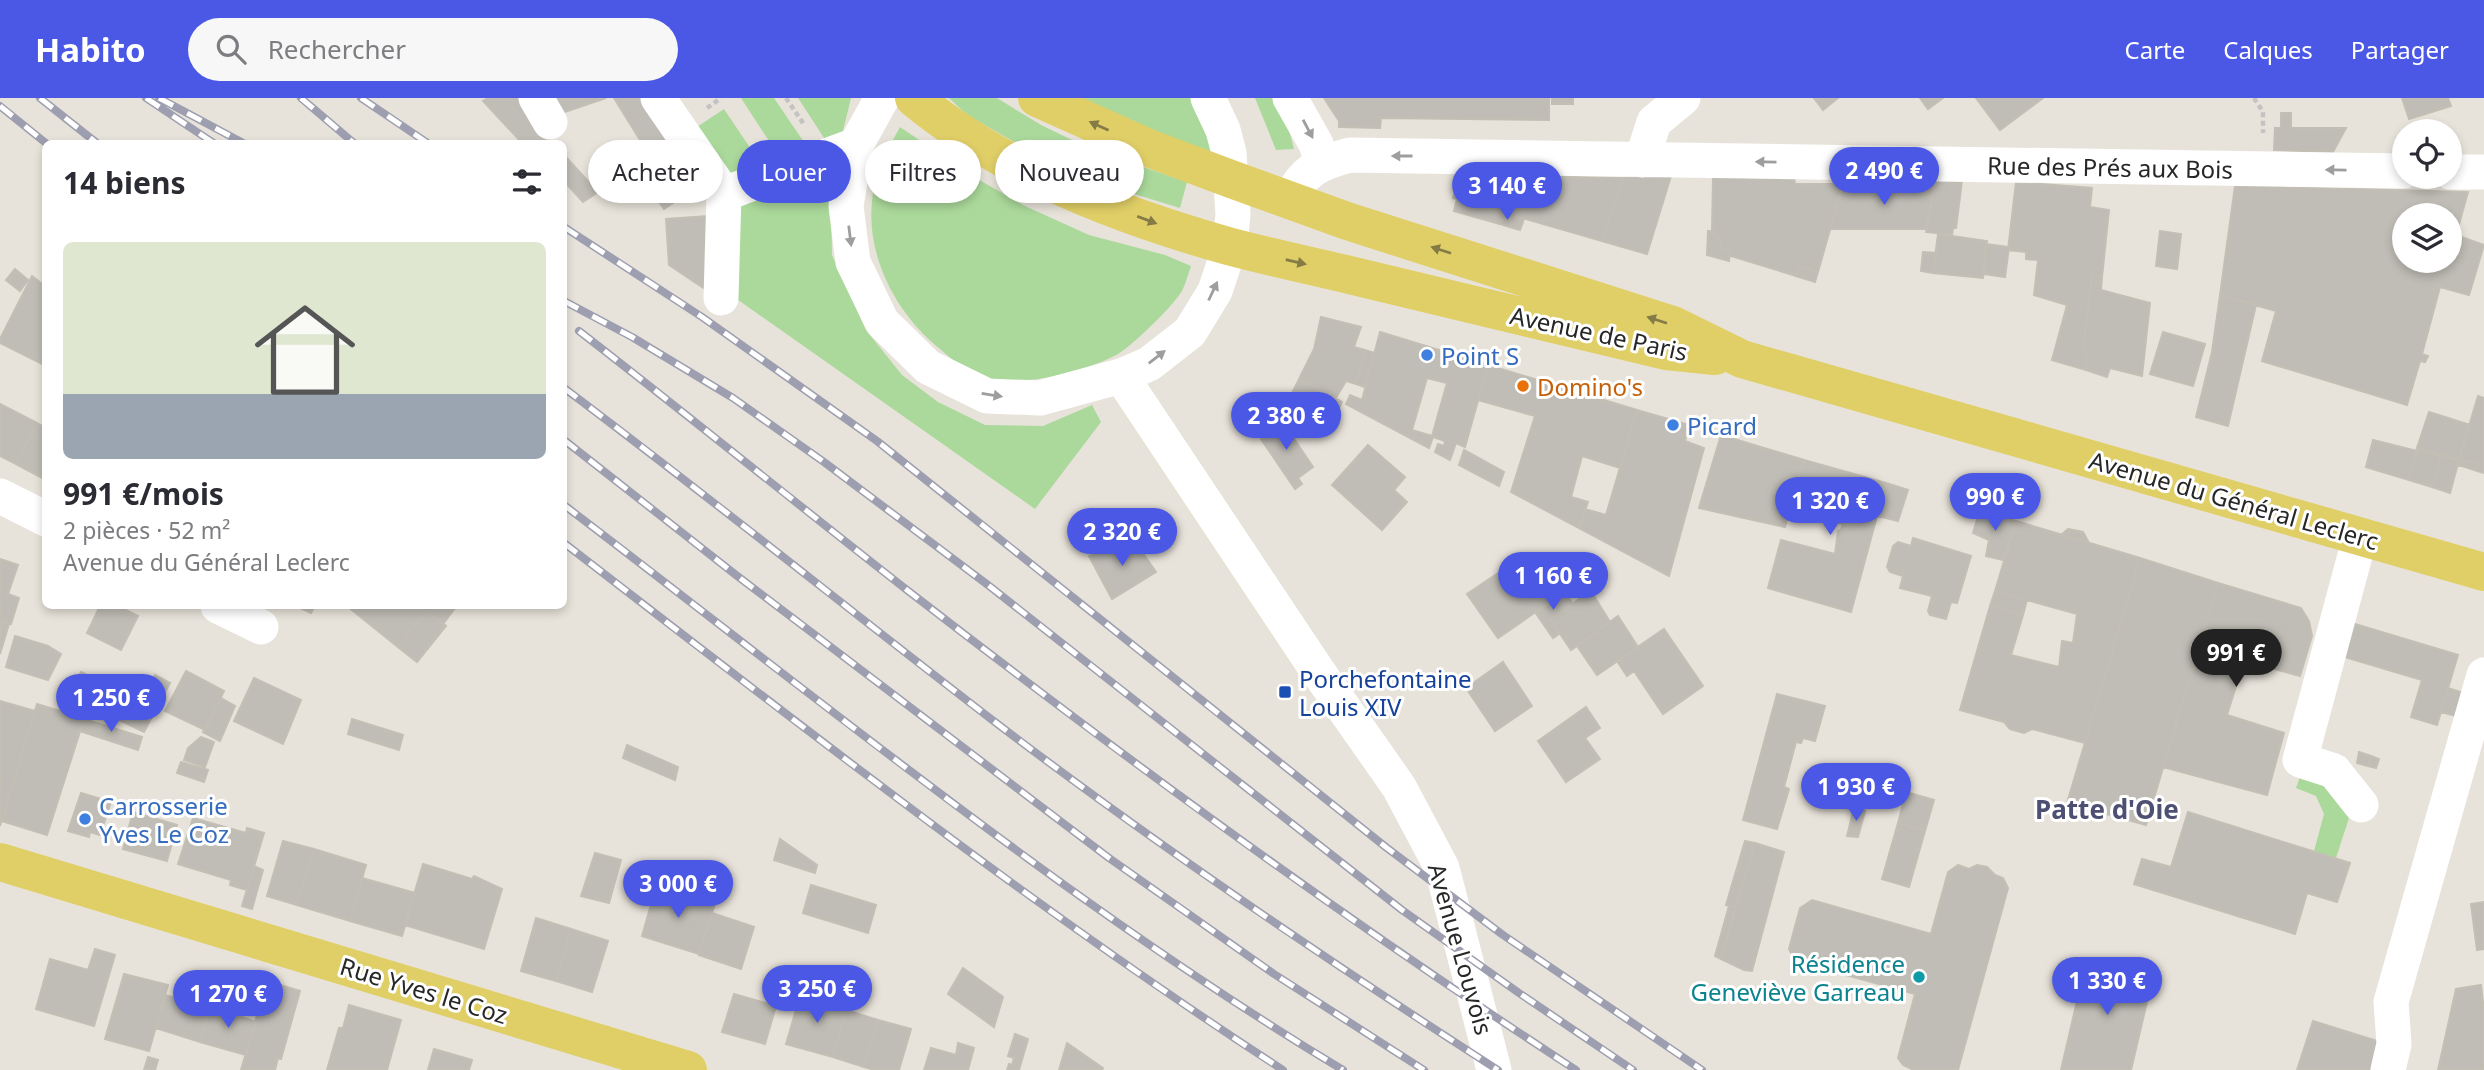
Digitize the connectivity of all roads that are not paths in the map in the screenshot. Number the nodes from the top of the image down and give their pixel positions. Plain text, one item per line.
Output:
1 (658, 98) edge
2 (882, 98) edge
3 (914, 98) edge
4 (1037, 98) edge
5 (1208, 98) edge
6 (1290, 98) edge
7 (1683, 98) edge
8 (856, 145) junction
9 (1642, 160) junction
10 (1322, 163) junction
11 (2392, 171) edge
12 (2462, 172) edge
13 (2484, 172) edge
14 (1231, 179) junction
15 (724, 194) junction
16 (1289, 200) junction
17 (1230, 246) junction
18 (721, 298) dead end
19 (1742, 359) junction
20 (1121, 376) junction
21 (0, 496) edge
22 (42, 517) edge
23 (2360, 537) junction
24 (2484, 572) edge
25 (224, 609) edge
26 (261, 628) dead end
27 (2484, 675) edge
28 (2361, 806) dead end
29 (0, 862) edge
30 (688, 1070) edge
31 (1494, 1070) edge
32 (2388, 1070) edge

1 - 15 street
2 - 8 street
3 -> 17 main road, Avenue de Paris
14 -> 4 main road, Avenue de Paris
5 - 14 street
6 -> 10 street
7 - 9 street
8 - 15 street
8 -> 20 street
9 -> 10 street, Rue des Prés aux Bois
11 -> 9 street, Rue des Prés aux Bois
10 - 16 street
12 - 13 street
14 - 16 main road, Avenue de Paris
14 - 17 street
15 - 18 street
19 -> 16 main road, Avenue de Paris
17 -> 19 main road, Avenue de Paris
20 -> 17 street
19 - 23 main road, Avenue du Général Leclerc
20 - 31 street, Avenue Louvois
21 - 22 street
23 - 24 main road, Avenue du Général Leclerc
23 - 28 street
25 - 26 street
27 - 32 street
29 - 30 main road, Rue Yves le Coz

